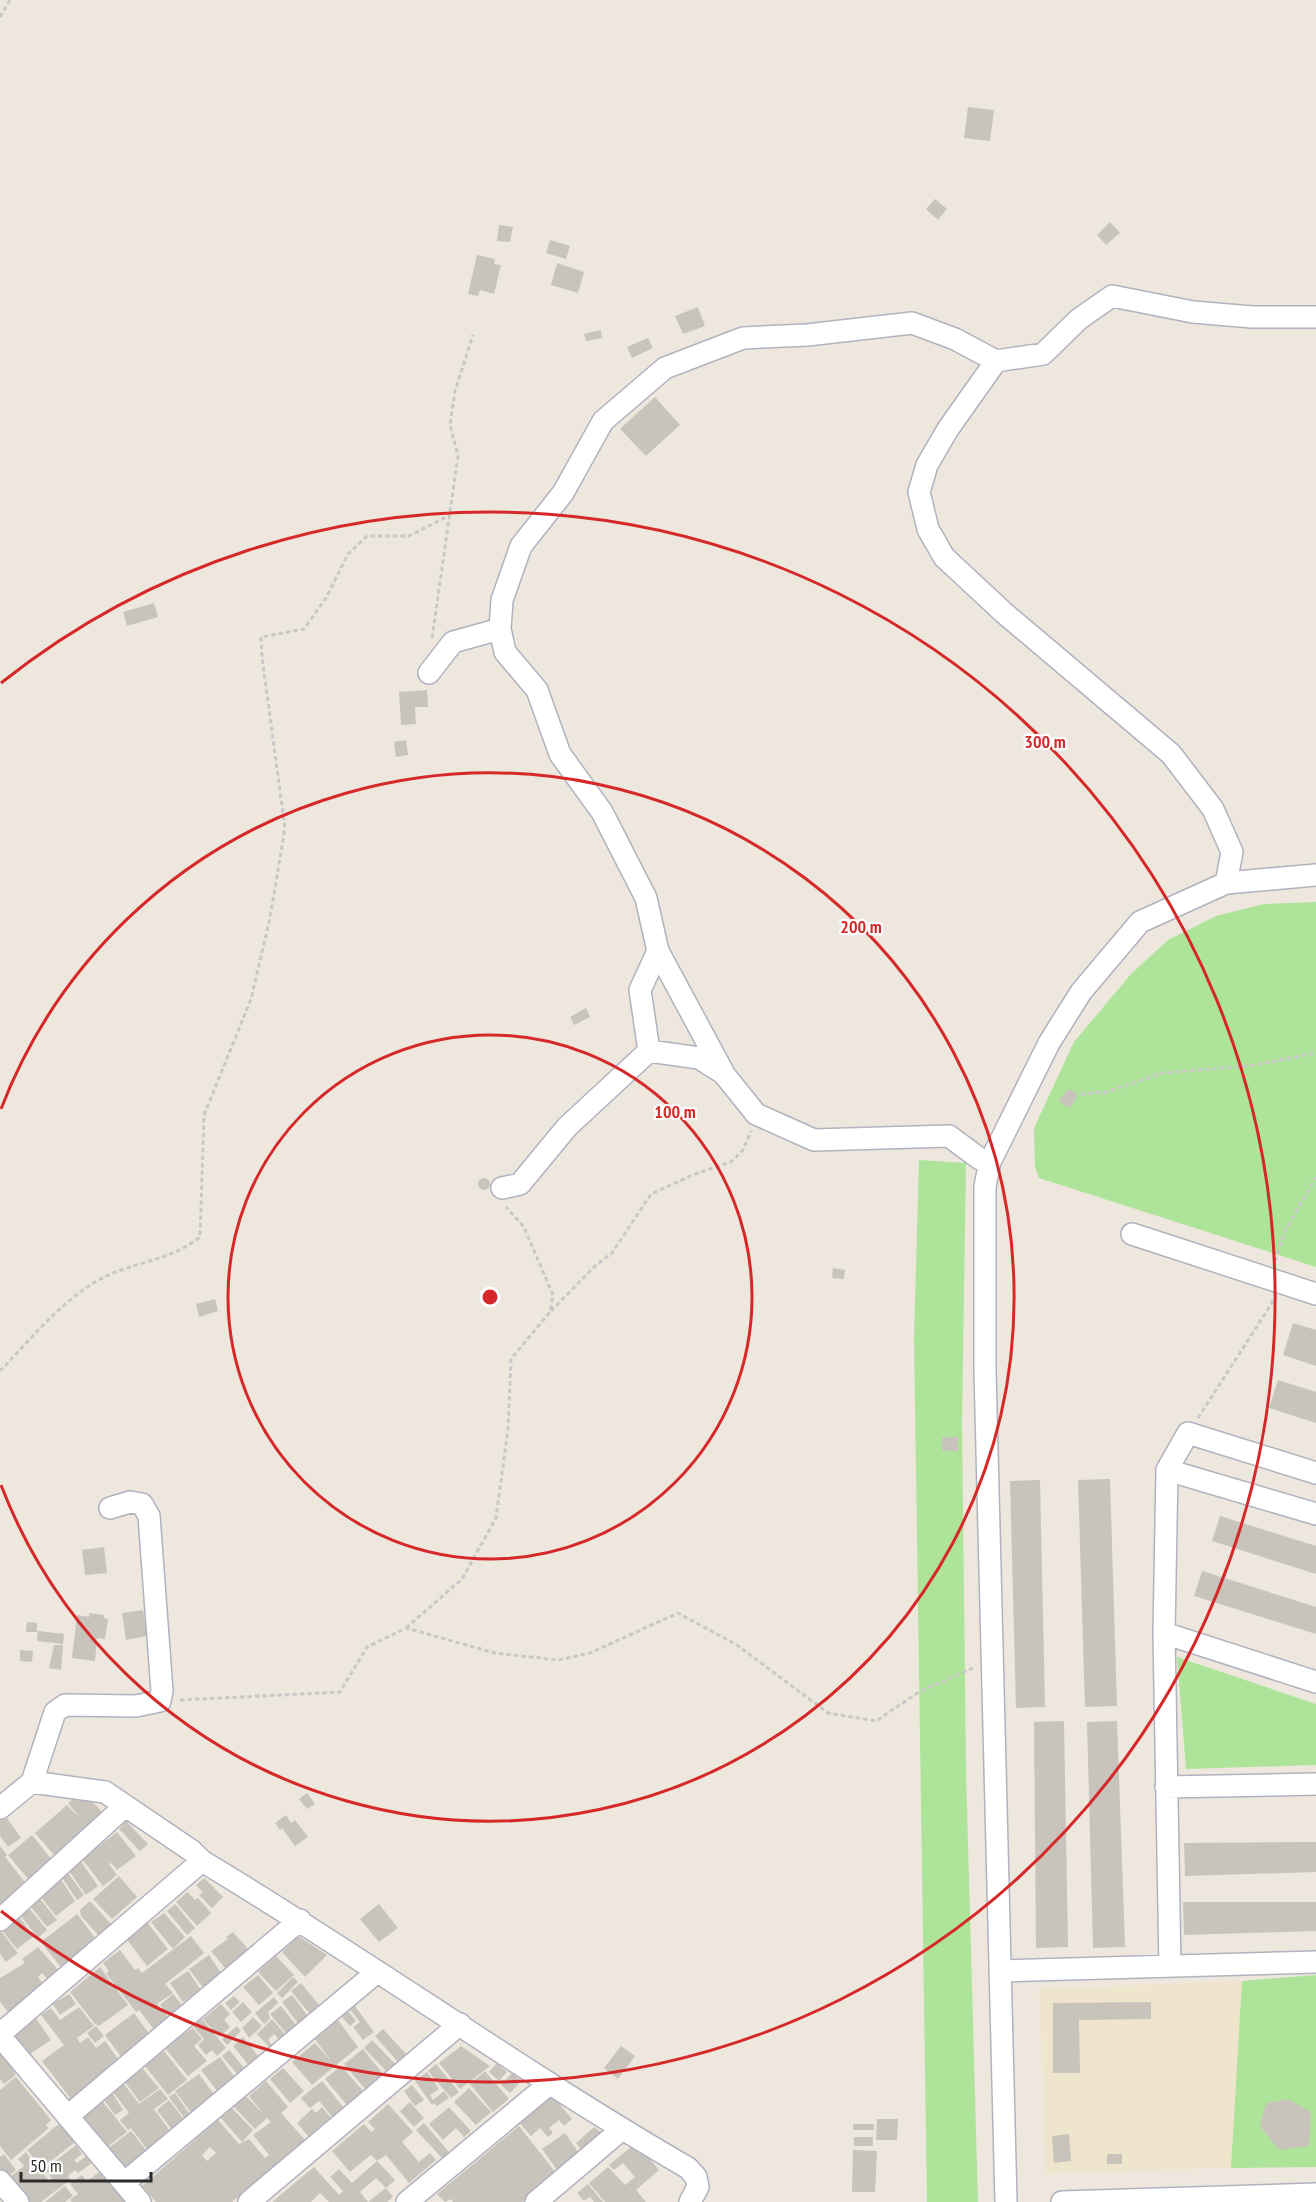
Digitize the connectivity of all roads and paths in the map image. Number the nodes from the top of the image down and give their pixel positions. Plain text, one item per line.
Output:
1 (10, 0) edge
2 (0, 17) edge
3 (1316, 317) edge
4 (473, 335) dead end
5 (996, 361) junction
6 (450, 515) junction
7 (500, 629) junction
8 (433, 668) joint
9 (1316, 875) edge
10 (1226, 883) junction
11 (658, 951) junction
12 (649, 1051) junction
13 (1316, 1053) edge
14 (723, 1072) junction
15 (1081, 1095) dead end
16 (756, 1114) junction
17 (990, 1162) junction
18 (1315, 1180) edge
19 (502, 1188) joint
20 (1132, 1234) dead end
21 (1269, 1279) junction
22 (1316, 1294) edge
23 (550, 1312) junction
24 (0, 1371) edge
25 (1188, 1433) junction
26 (1167, 1470) junction
27 (1316, 1473) edge
28 (110, 1508) dead end
29 (1316, 1514) edge
30 (406, 1628) junction
31 (1164, 1633) junction
32 (992, 1662) junction
33 (1316, 1682) edge
34 (160, 1701) junction
35 (32, 1782) junction
36 (1316, 1784) edge
37 (1166, 1787) junction
38 (124, 1807) junction
39 (0, 1808) edge
40 (202, 1861) junction
41 (0, 1920) edge
42 (300, 1920) junction
43 (1316, 1962) edge
44 (1170, 1966) junction
45 (1000, 1971) junction
46 (377, 1972) junction
47 (460, 2024) junction
48 (0, 2035) edge
49 (548, 2085) junction
50 (68, 2116) junction
51 (621, 2130) junction
52 (0, 2181) edge
53 (124, 2183) junction
54 (1316, 2194) edge
55 (18, 2202) edge
56 (140, 2202) edge
57 (249, 2202) edge
58 (407, 2202) edge
59 (536, 2202) edge
60 (690, 2202) edge
61 (1006, 2202) edge
62 (1062, 2202) edge

1 - 2 path
3 - 5 street
4 - 6 path
5 - 7 street
5 - 10 street
6 - 8 path
6 - 24 path
7 - 8 street
7 - 11 street
9 - 10 street
10 - 17 street
11 - 12 street
11 - 14 street
12 - 14 street
12 - 19 street
13 - 15 path
14 - 16 street
16 - 17 street
16 - 23 path
17 - 32 street
18 - 21 path
19 - 23 path
20 - 21 street
21 - 22 street
21 - 25 path
23 - 30 path
25 - 26 street
25 - 27 street
26 - 29 street
26 - 31 street
28 - 34 street
30 - 32 path
30 - 34 path
31 - 33 street
31 - 37 street
32 - 45 street
34 - 35 street
35 - 38 street
35 - 39 street
36 - 37 street
37 - 44 street
38 - 40 street
38 - 41 street
40 - 42 street
40 - 48 street
42 - 46 street
42 - 50 street
43 - 44 street
44 - 45 street
45 - 61 street
46 - 47 street
46 - 53 street
47 - 49 street
47 - 57 street
48 - 50 street
49 - 51 street
49 - 58 street
50 - 53 street
51 - 59 street
51 - 60 street
52 - 55 street
53 - 56 street
54 - 62 street

